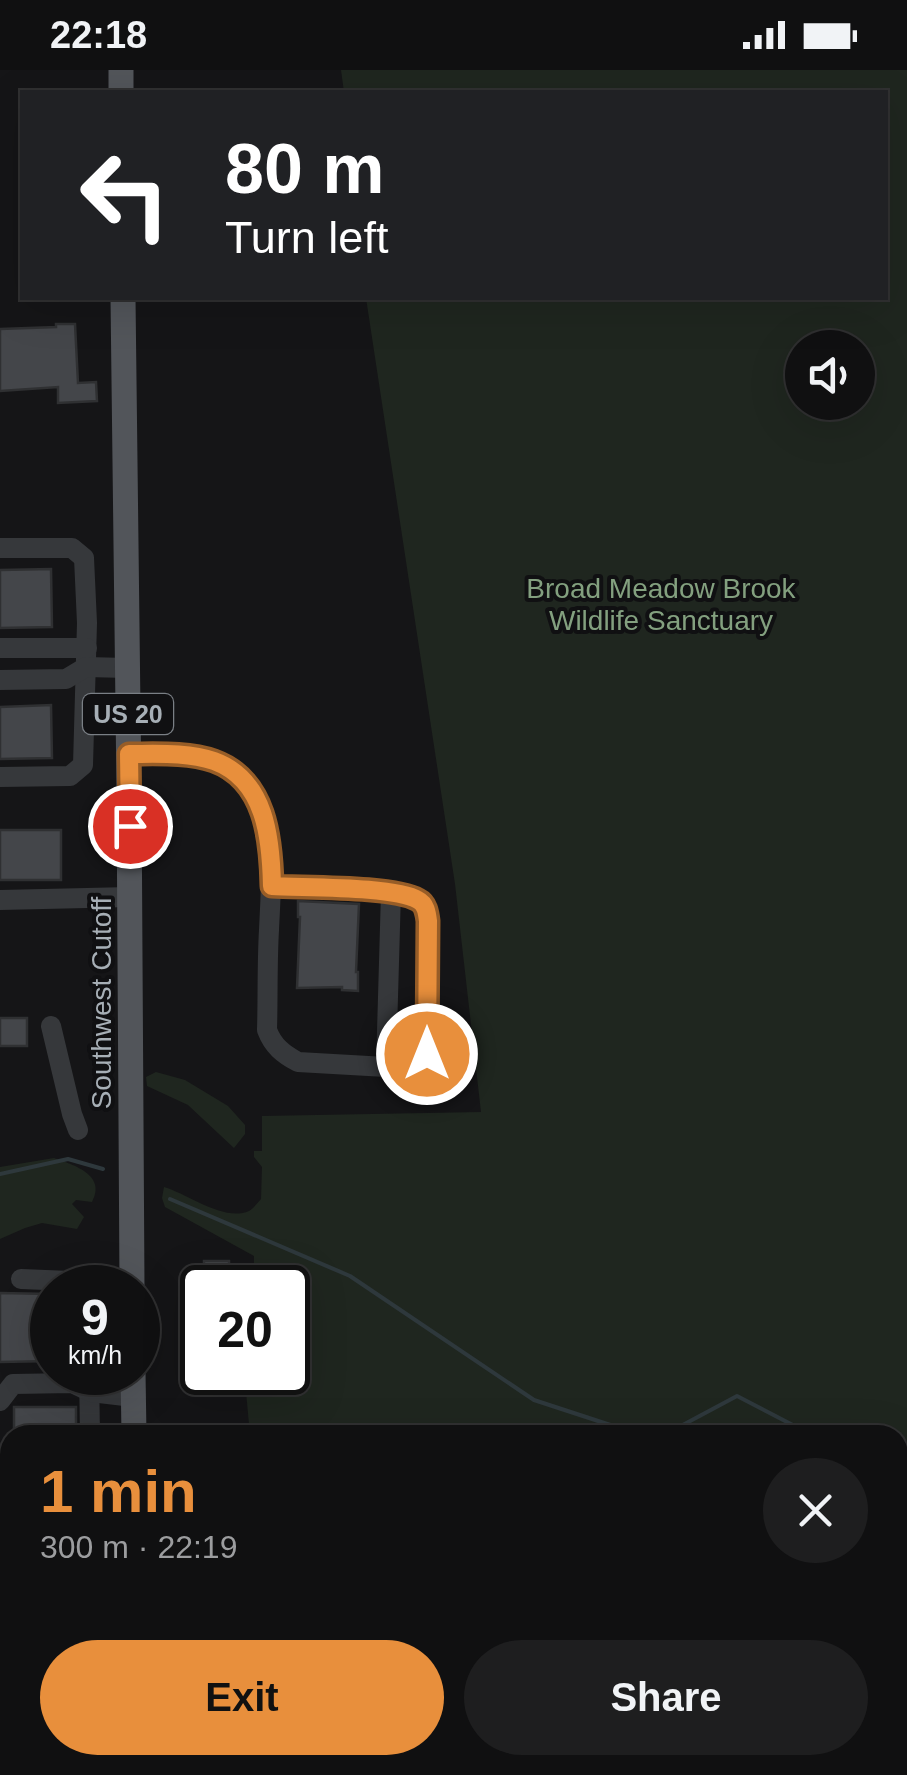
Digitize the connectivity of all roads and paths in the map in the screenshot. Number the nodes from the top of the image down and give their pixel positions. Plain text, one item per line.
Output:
1 (123, 300) edge
2 (0, 548) edge
3 (0, 648) edge
4 (86, 657) junction
5 (127, 668) junction
6 (0, 680) edge
7 (129, 754) junction
8 (0, 777) edge
9 (272, 886) junction
10 (391, 892) junction
11 (130, 896) junction
12 (0, 900) edge
13 (52, 1026) dead end
14 (386, 1067) junction
15 (78, 1130) dead end
16 (132, 1265) edge
17 (21, 1280) dead end
18 (30, 1280) edge
19 (30, 1384) edge
20 (90, 1395) edge
21 (133, 1395) edge
22 (0, 1401) edge
23 (90, 1425) edge
24 (134, 1425) edge

1 - 5 main road, Southwest Cutoff / US 20
2 - 4 lane
3 - 4 lane
4 - 5 lane
4 - 6 lane
4 - 8 lane
5 - 7 main road, Southwest Cutoff / US 20
7 - 9 lane
7 - 11 main road, Southwest Cutoff / US 20
9 - 10 lane
9 - 14 lane
10 - 14 lane
10 - 14 lane
11 - 12 lane
11 - 16 main road, Southwest Cutoff / US 20
13 - 15 lane
17 - 18 lane
19 - 22 lane
20 - 23 lane
21 - 24 main road

